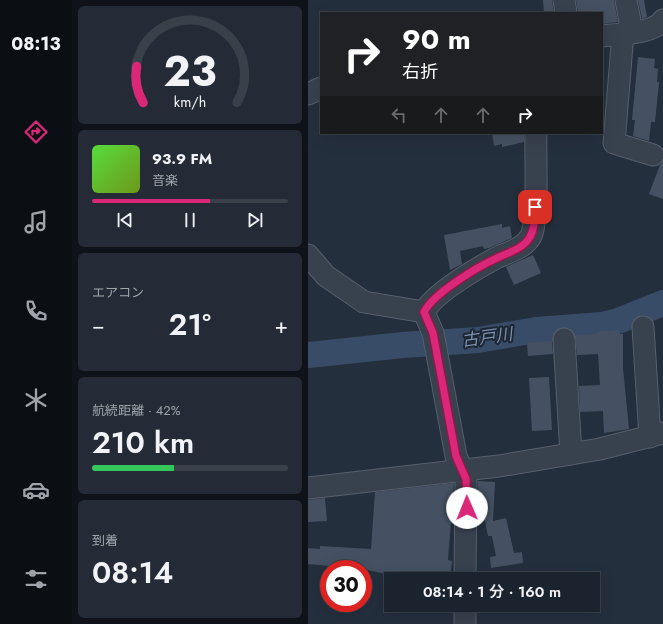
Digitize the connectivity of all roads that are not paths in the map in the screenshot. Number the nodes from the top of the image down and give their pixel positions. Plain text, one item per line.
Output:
1 (564, 0) edge
2 (626, 0) edge
3 (566, 12) edge
4 (663, 20) edge
5 (628, 33) junction
6 (603, 36) edge
7 (320, 88) edge
8 (308, 94) edge
9 (536, 134) edge
10 (653, 155) dead end
11 (308, 255) edge
12 (424, 312) junction
13 (643, 327) dead end
14 (564, 339) dead end
15 (654, 356) edge
16 (656, 435) edge
17 (571, 454) junction
18 (462, 470) junction
19 (308, 488) edge
20 (465, 572) edge
21 (465, 612) edge
22 (465, 624) edge

1 - 3 street
2 - 5 street
4 - 5 street
5 - 6 street
5 - 10 street
7 - 8 street
9 - 12 street
11 - 12 street
12 - 18 street
13 - 15 street
14 - 17 street
15 - 16 street
16 - 17 street
17 - 18 street
18 - 19 street
18 - 20 street
21 - 22 street

